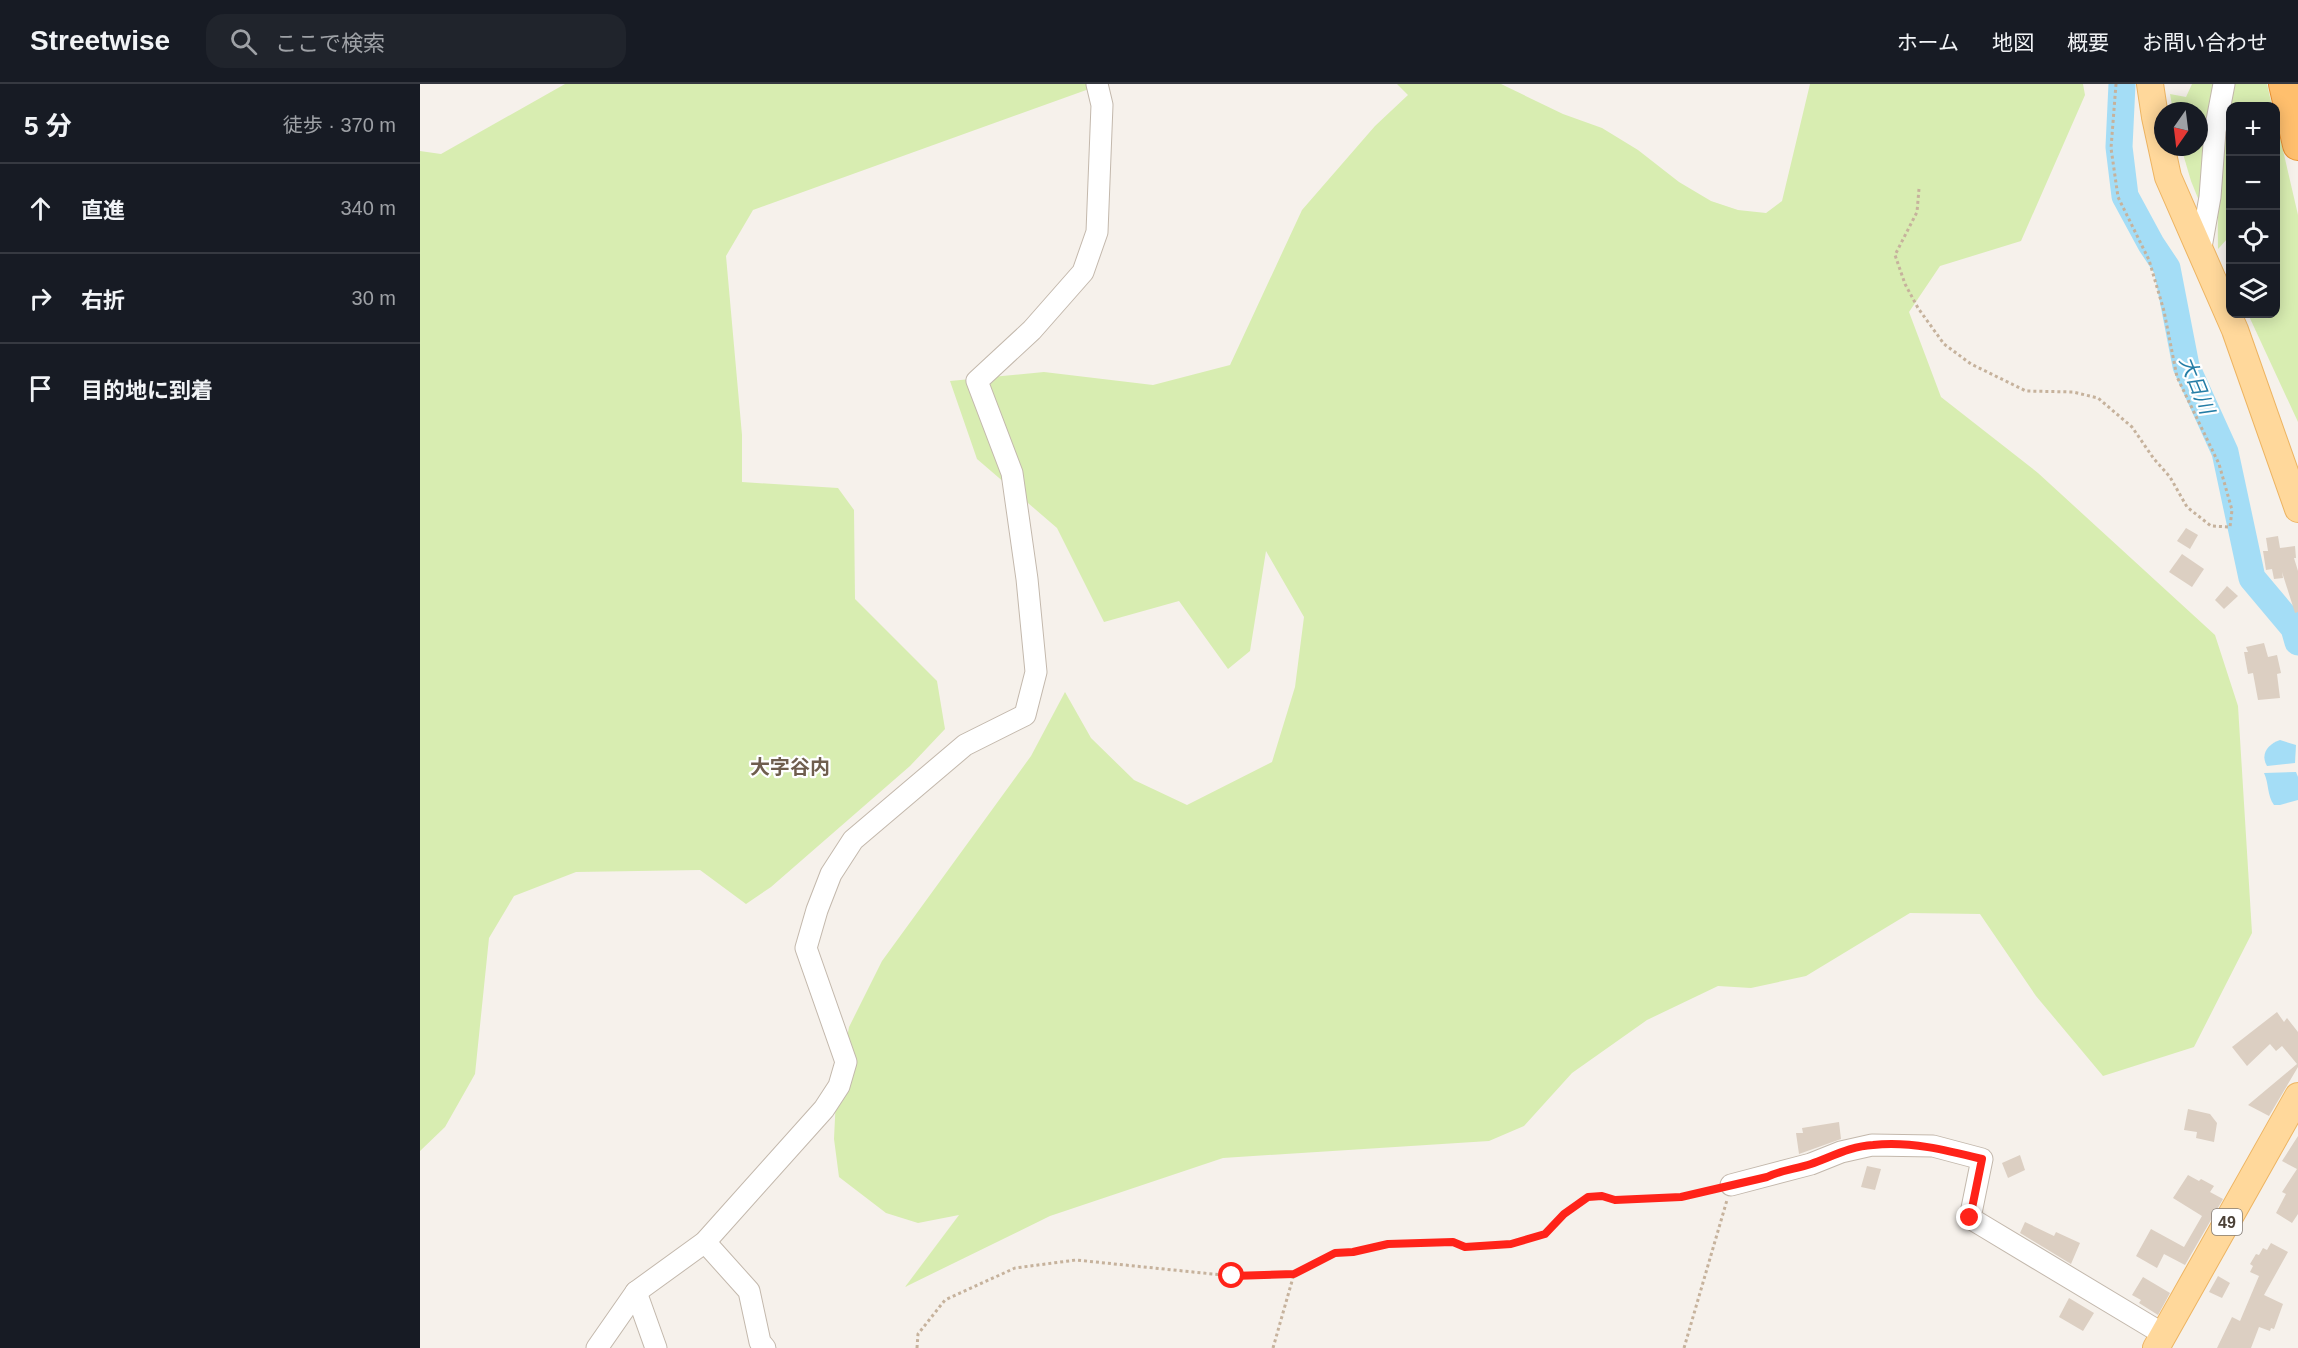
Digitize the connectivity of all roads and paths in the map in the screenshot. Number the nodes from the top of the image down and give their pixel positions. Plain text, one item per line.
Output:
1 (1098, 84) edge
2 (2116, 84) edge
3 (2150, 84) edge
4 (2224, 84) edge
5 (2284, 84) edge
6 (2298, 145) edge
7 (1919, 189) dead end
8 (2200, 253) junction
9 (2298, 509) edge
10 (2298, 1096) edge
11 (1731, 1185) junction
12 (705, 1242) junction
13 (1294, 1274) junction
14 (636, 1292) junction
15 (2159, 1341) edge
16 (597, 1348) edge
17 (656, 1348) edge
18 (765, 1348) edge
19 (917, 1348) edge
20 (1273, 1348) edge
21 (1684, 1348) edge

1 - 12 street
2 - 7 path
3 - 8 main road
4 - 8 street
5 - 6 highway
8 - 9 main road
10 - 15 main road, 49
11 - 13 path
11 - 15 street
11 - 21 path
12 - 14 street
12 - 18 street
13 - 19 path
13 - 20 path
14 - 16 street
14 - 17 street

